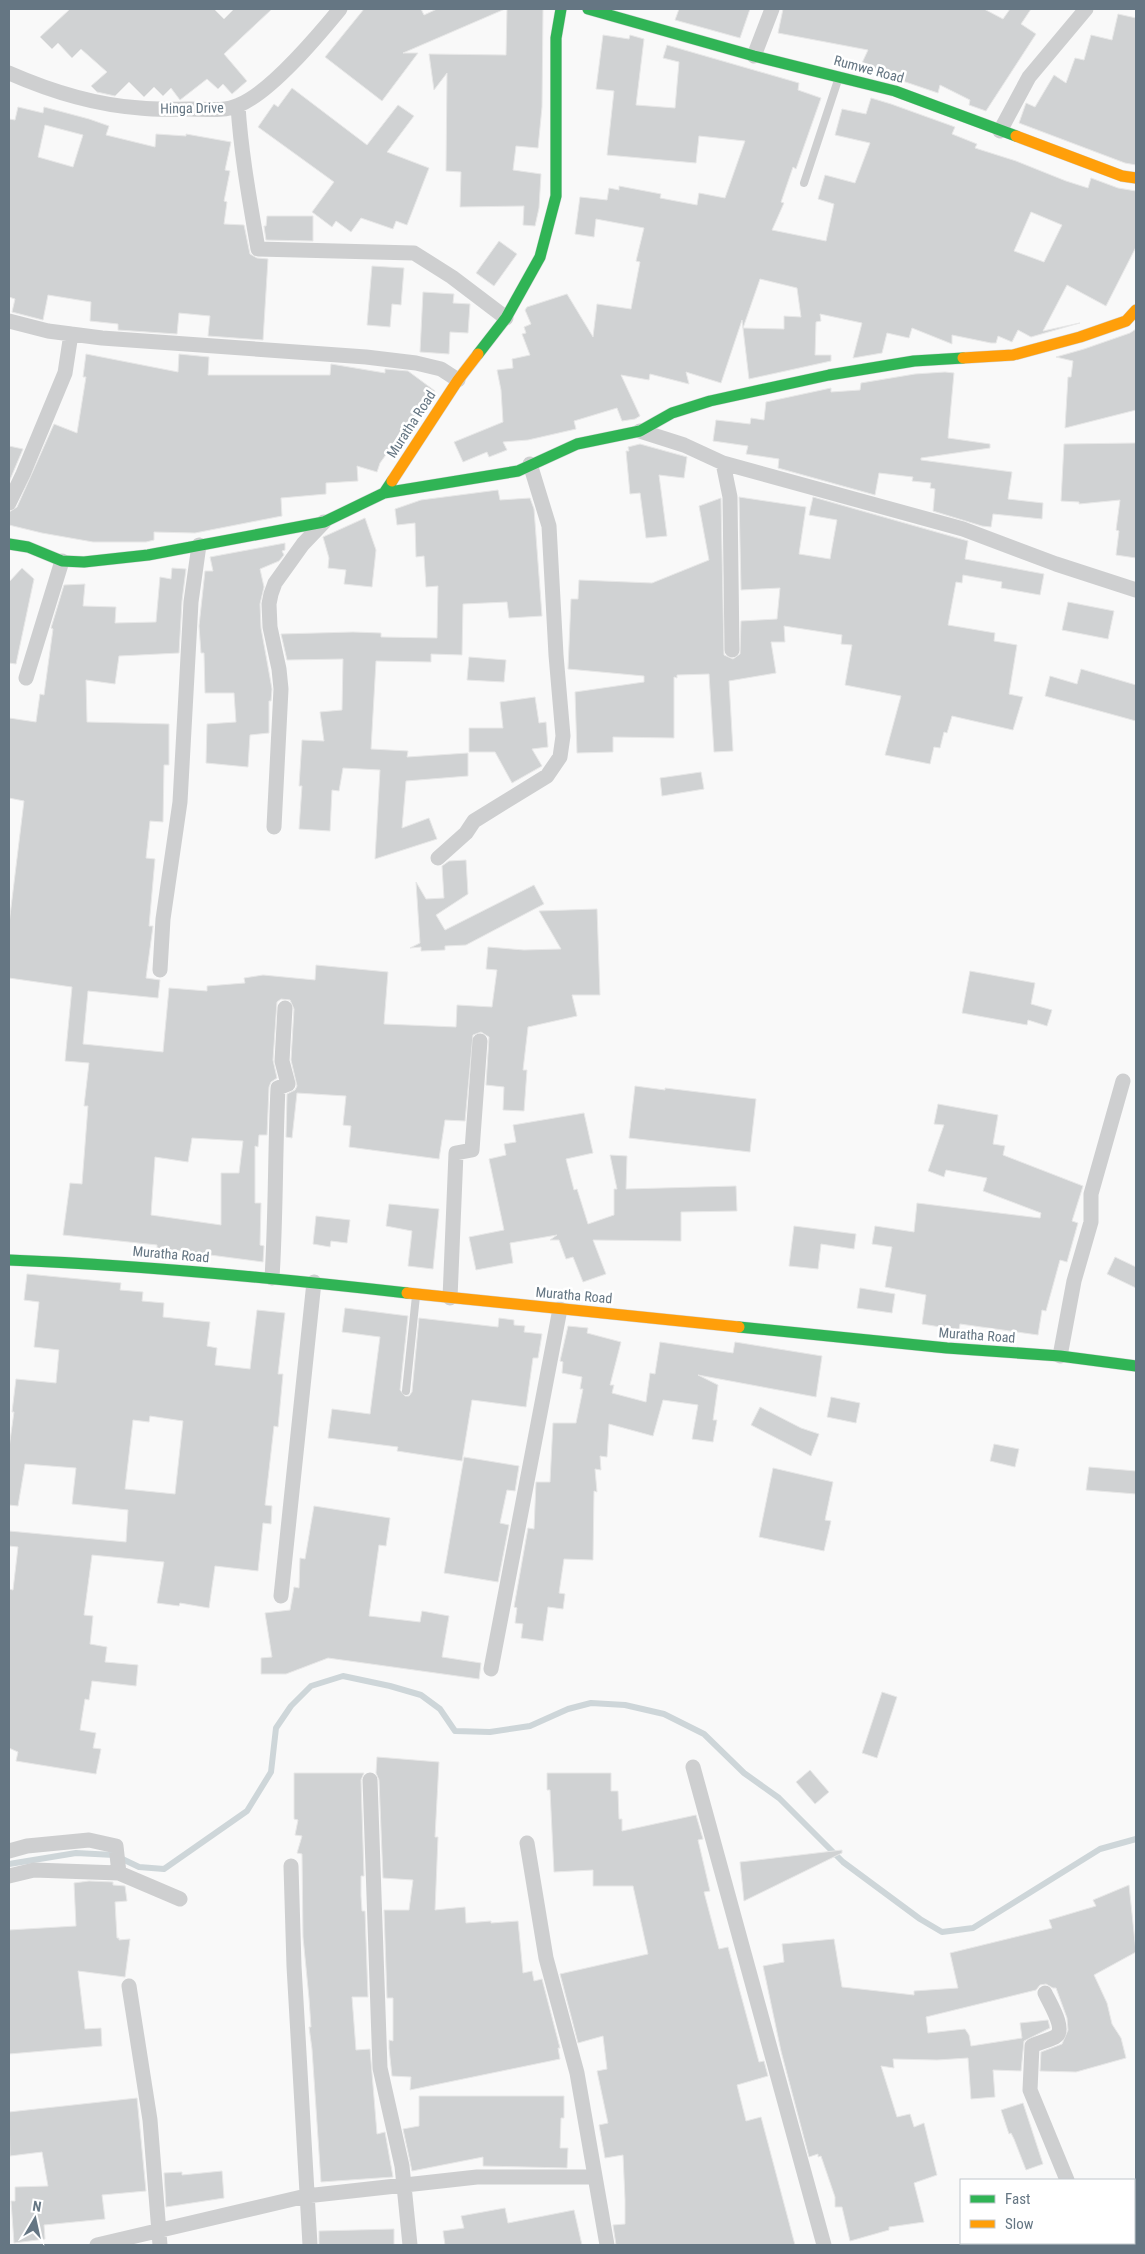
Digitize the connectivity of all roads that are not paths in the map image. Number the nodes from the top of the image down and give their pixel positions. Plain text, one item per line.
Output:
1 (340, 9) edge
2 (561, 9) edge
3 (588, 9) edge
4 (772, 9) edge
5 (1086, 9) edge
6 (754, 56) junction
7 (9, 73) edge
8 (839, 76) junction
9 (238, 106) junction
10 (1000, 131) junction
11 (1136, 178) edge
12 (804, 183) dead end
13 (1136, 310) edge
14 (506, 318) junction
15 (9, 321) edge
16 (1131, 323) edge
17 (71, 334) junction
18 (458, 380) junction
19 (640, 431) junction
20 (724, 463) junction
21 (530, 464) junction
22 (384, 492) junction
23 (9, 503) edge
24 (324, 522) junction
25 (9, 544) edge
26 (199, 545) junction
27 (62, 561) junction
28 (1136, 590) edge
29 (732, 650) dead end
30 (26, 678) dead end
31 (274, 827) dead end
32 (438, 858) dead end
33 (160, 970) dead end
34 (285, 1008) dead end
35 (480, 1040) dead end
36 (1123, 1081) dead end
37 (9, 1260) edge
38 (272, 1278) junction
39 (314, 1282) junction
40 (416, 1294) junction
41 (450, 1298) junction
42 (560, 1309) junction
43 (1060, 1356) junction
44 (1136, 1366) edge
45 (406, 1391) dead end
46 (281, 1596) dead end
47 (491, 1669) dead end
48 (693, 1767) dead end
49 (370, 1780) dead end
50 (527, 1843) dead end
51 (9, 1851) edge
52 (291, 1866) dead end
53 (119, 1873) junction
54 (9, 1876) edge
55 (180, 1899) dead end
56 (129, 1986) dead end
57 (1045, 1993) dead end
58 (595, 2177) junction
59 (1067, 2179) edge
60 (404, 2185) junction
61 (306, 2196) junction
62 (160, 2238) edge
63 (97, 2245) edge
64 (310, 2245) edge
65 (410, 2245) edge
66 (607, 2245) edge
67 (824, 2245) edge

1 - 9 street, Hinga Drive
2 - 14 street, Muratha Road
3 - 6 street, Rumwe Road
4 - 6 street
5 - 10 street
6 - 8 street, Rumwe Road
7 - 9 street, Hinga Drive
8 - 10 street, Rumwe Road
8 - 12 lane
9 - 14 street
10 - 11 street, Rumwe Road
13 - 16 street
14 - 18 street, Muratha Road
15 - 17 street
16 - 19 street
17 - 18 street
17 - 23 street
18 - 22 street, Muratha Road
19 - 20 street
19 - 21 street
20 - 28 street
20 - 29 street
21 - 22 street
21 - 32 street
22 - 24 street, Muratha Road
24 - 26 street, Muratha Road
24 - 31 street
25 - 27 street, Muratha Road
26 - 27 street, Muratha Road
26 - 33 street
27 - 30 street
34 - 38 street
35 - 41 street
36 - 43 street
37 - 38 street, Muratha Road
38 - 39 street, Muratha Road
39 - 40 street, Muratha Road
39 - 46 street
40 - 41 street, Muratha Road
40 - 45 lane
41 - 42 street, Muratha Road
42 - 43 street, Muratha Road
42 - 47 street
43 - 44 street, Muratha Road
48 - 67 street
49 - 60 street
50 - 58 street
51 - 53 street
52 - 61 street
53 - 54 street
53 - 55 street
56 - 62 street
57 - 59 street
58 - 60 street
58 - 66 street
60 - 61 street
60 - 65 street
61 - 62 street
61 - 64 street
62 - 63 street

